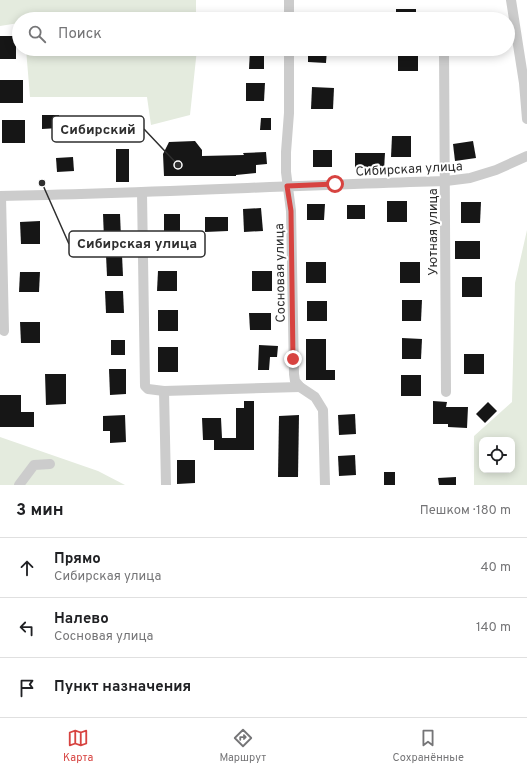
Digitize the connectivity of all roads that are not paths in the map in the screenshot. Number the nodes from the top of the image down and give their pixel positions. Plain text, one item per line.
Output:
1 (289, 0) edge
2 (511, 0) edge
3 (289, 12) edge
4 (513, 12) edge
5 (515, 26) edge
6 (289, 56) edge
7 (444, 56) edge
8 (527, 119) edge
9 (527, 156) edge
10 (446, 181) junction
11 (287, 186) junction
12 (142, 193) junction
13 (0, 196) edge
14 (4, 331) dead end
15 (300, 387) junction
16 (164, 391) junction
17 (446, 392) dead end
18 (50, 464) dead end
19 (19, 485) edge
20 (166, 485) edge
21 (325, 485) edge

1 - 3 street
2 - 4 street
5 - 8 street
6 - 11 street, Сосновая улица
7 - 10 street, Уютная улица
9 - 10 street, Сибирская улица
10 - 11 street, Сибирская улица
10 - 17 street, Уютная улица
11 - 12 street, Сибирская улица
11 - 15 street, Сосновая улица
12 - 13 street, Сибирская улица
12 - 16 street
13 - 14 street
15 - 16 street
15 - 21 street
16 - 20 street
18 - 19 street

